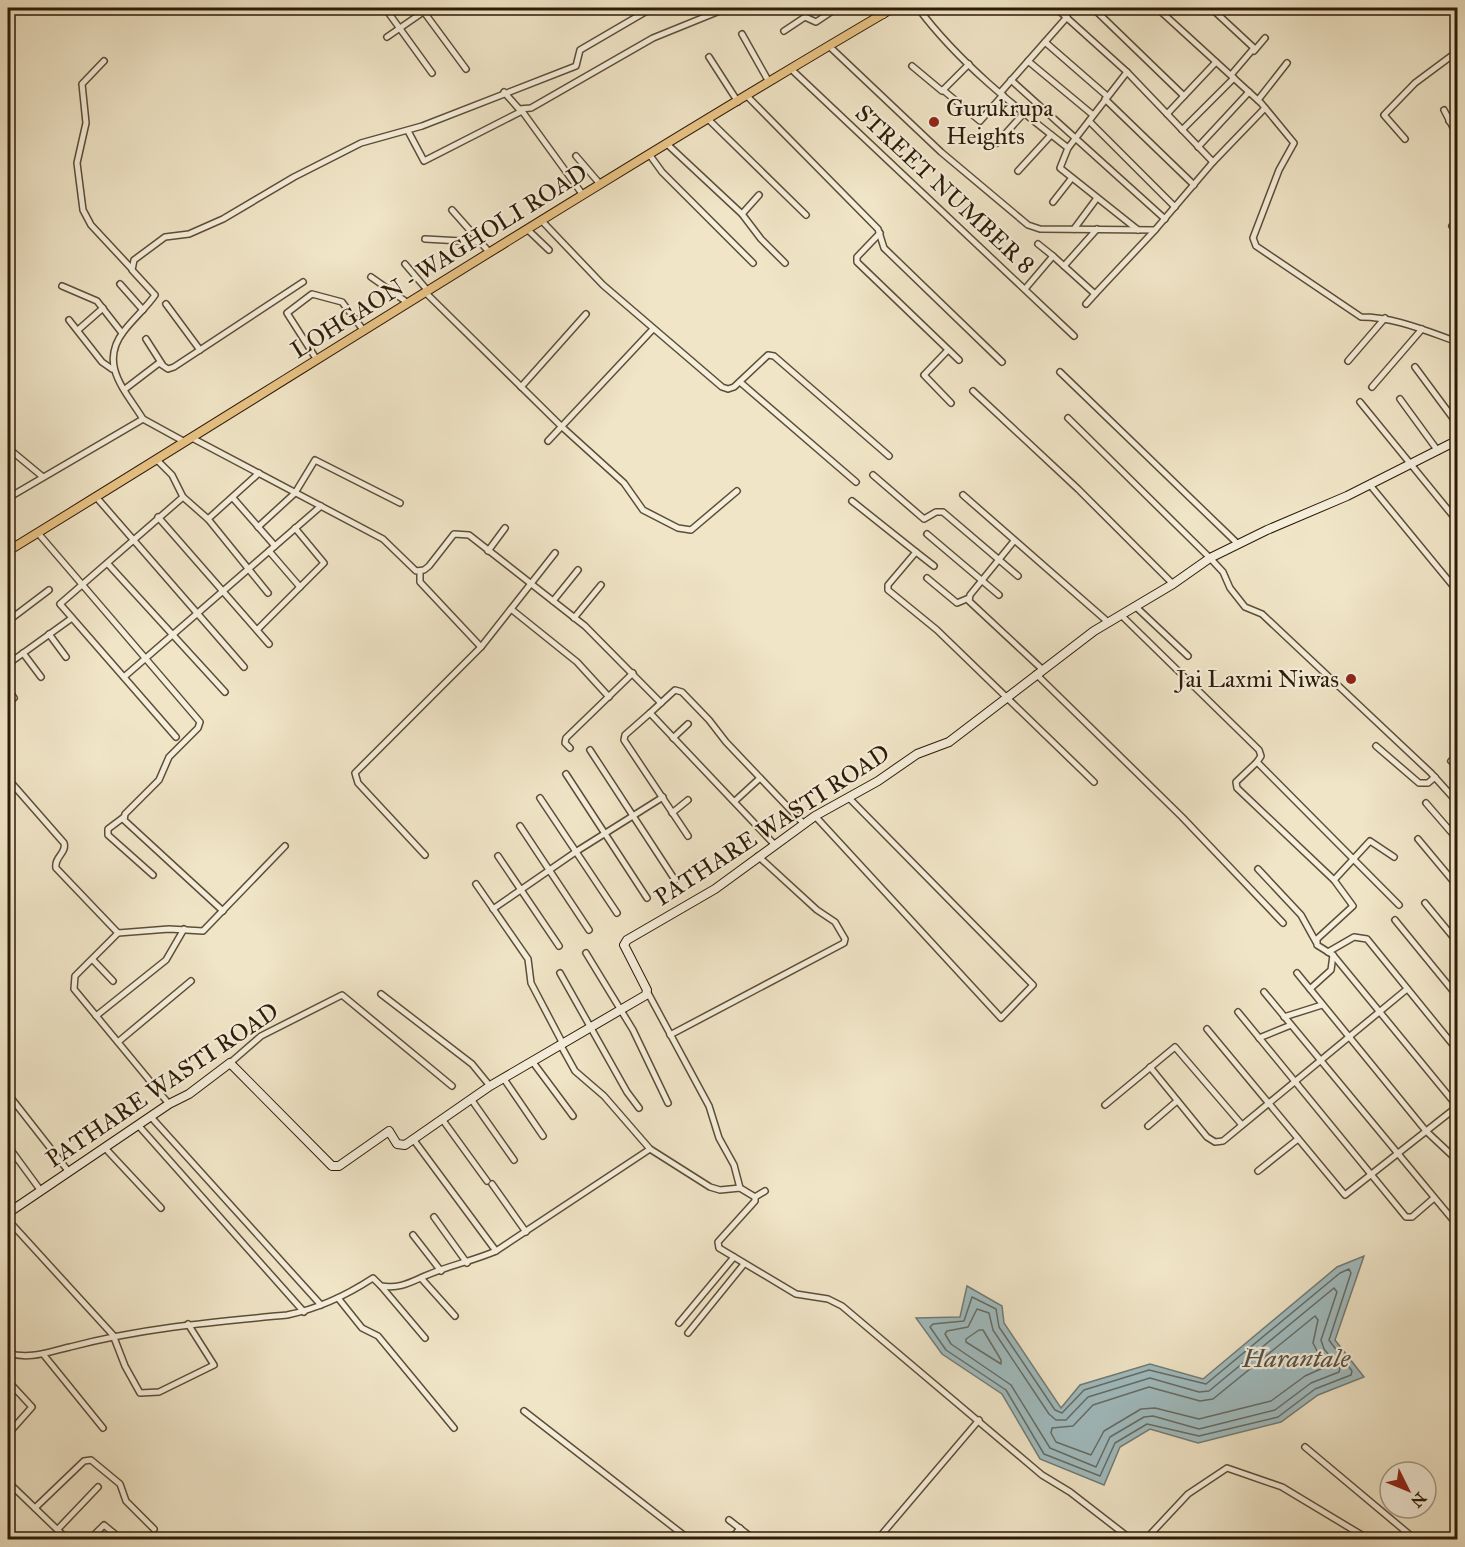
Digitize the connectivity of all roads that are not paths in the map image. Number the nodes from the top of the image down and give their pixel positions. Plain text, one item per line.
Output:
1 (385, 8) edge
2 (652, 8) edge
3 (727, 8) edge
4 (837, 8) edge
5 (872, 8) edge
6 (893, 8) edge
7 (918, 8) edge
8 (1056, 8) edge
9 (1093, 8) edge
10 (1157, 8) edge
11 (1211, 8) edge
12 (425, 9) edge
13 (883, 14) junction
14 (1067, 17) junction
15 (400, 28) junction
16 (784, 31) dead end
17 (742, 34) dead end
18 (387, 37) dead end
19 (1265, 39) dead end
20 (1045, 42) junction
21 (829, 46) junction
22 (1254, 51) junction
23 (1458, 51) edge
24 (708, 57) dead end
25 (104, 61) dead end
26 (1028, 61) junction
27 (1216, 62) junction
28 (1287, 63) dead end
29 (969, 64) junction
30 (912, 66) dead end
31 (466, 69) dead end
32 (791, 69) junction
33 (1127, 72) junction
34 (432, 73) dead end
35 (1233, 76) junction
36 (1011, 80) junction
37 (769, 82) junction
38 (943, 90) junction
39 (504, 92) junction
40 (1249, 92) junction
41 (1002, 94) junction
42 (747, 96) junction
43 (1184, 96) junction
44 (1106, 98) junction
45 (1258, 100) junction
46 (738, 102) junction
47 (1265, 108) junction
48 (1444, 110) dead end
49 (522, 111) junction
50 (1458, 112) edge
51 (1024, 113) junction
52 (1167, 114) junction
53 (1091, 118) junction
54 (709, 120) junction
55 (1449, 121) junction
56 (1182, 130) junction
57 (408, 131) junction
58 (1051, 135) junction
59 (1077, 136) junction
60 (1458, 137) edge
61 (1405, 138) dead end
62 (997, 143) dead end
63 (667, 144) junction
64 (1198, 147) junction
65 (1068, 148) junction
66 (649, 153) junction
67 (576, 156) dead end
68 (1213, 162) junction
69 (1018, 171) dead end
70 (1071, 178) junction
71 (600, 184) junction
72 (1194, 185) junction
73 (583, 195) junction
74 (759, 195) dead end
75 (1097, 198) junction
76 (1053, 201) dead end
77 (1175, 207) junction
78 (453, 210) dead end
79 (742, 214) junction
80 (806, 215) dead end
81 (1165, 219) junction
82 (541, 220) junction
83 (1452, 226) dead end
84 (527, 229) junction
85 (1074, 229) junction
86 (1097, 229) junction
87 (1138, 230) junction
88 (1155, 230) junction
89 (1458, 230) edge
90 (880, 233) junction
91 (425, 239) dead end
92 (480, 242) junction
93 (1038, 244) dead end
94 (549, 250) dead end
95 (490, 253) junction
96 (1053, 256) junction
97 (753, 263) dead end
98 (785, 263) dead end
99 (405, 264) dead end
100 (1064, 266) junction
101 (131, 268) junction
102 (371, 277) dead end
103 (303, 282) dead end
104 (120, 284) dead end
105 (62, 286) dead end
106 (1024, 289) junction
107 (428, 293) junction
108 (1095, 294) junction
109 (166, 304) dead end
110 (409, 304) junction
111 (1086, 304) dead end
112 (103, 308) junction
113 (143, 310) junction
114 (586, 314) dead end
115 (1384, 318) junction
116 (69, 320) dead end
117 (653, 329) junction
118 (1422, 329) junction
119 (78, 330) junction
120 (365, 331) junction
121 (122, 333) junction
122 (1074, 336) dead end
123 (146, 339) dead end
124 (1458, 342) edge
125 (200, 350) junction
126 (948, 350) junction
127 (317, 360) junction
128 (959, 360) dead end
129 (1348, 361) dead end
130 (1002, 362) dead end
131 (162, 364) junction
132 (1414, 368) dead end
133 (112, 369) junction
134 (1060, 372) dead end
135 (740, 382) junction
136 (521, 387) junction
137 (1372, 387) dead end
138 (125, 389) junction
139 (973, 391) dead end
140 (1400, 399) dead end
141 (951, 402) dead end
142 (1360, 402) dead end
143 (1068, 418) dead end
144 (142, 419) junction
145 (1458, 425) edge
146 (561, 426) junction
147 (189, 440) junction
148 (548, 441) dead end
149 (1456, 445) edge
150 (8, 448) edge
151 (1438, 451) junction
152 (889, 456) dead end
153 (157, 459) junction
154 (1410, 465) junction
155 (259, 473) junction
156 (873, 476) dead end
157 (43, 477) junction
158 (856, 482) dead end
159 (1370, 484) junction
160 (737, 491) dead end
161 (296, 493) junction
162 (963, 495) dead end
163 (183, 497) junction
164 (8, 498) edge
165 (97, 498) junction
166 (233, 498) junction
167 (852, 501) dead end
168 (400, 503) dead end
169 (321, 506) junction
170 (158, 517) junction
171 (208, 519) junction
172 (1458, 522) edge
173 (258, 526) junction
174 (295, 528) junction
175 (505, 528) dead end
176 (38, 533) junction
177 (927, 534) dead end
178 (135, 539) junction
179 (1014, 542) junction
180 (1238, 544) junction
181 (275, 546) junction
182 (488, 550) junction
183 (8, 551) edge
184 (269, 551) junction
185 (916, 552) junction
186 (555, 553) dead end
187 (1210, 558) junction
188 (997, 560) junction
189 (108, 564) junction
190 (934, 566) dead end
191 (248, 569) junction
192 (578, 570) dead end
193 (420, 572) junction
194 (1018, 576) dead end
195 (927, 578) dead end
196 (982, 581) junction
197 (531, 584) junction
198 (1173, 584) junction
199 (601, 585) dead end
200 (83, 586) junction
201 (300, 587) junction
202 (49, 590) dead end
203 (223, 591) junction
204 (1458, 592) edge
205 (268, 593) dead end
206 (999, 595) dead end
207 (969, 598) junction
208 (553, 601) junction
209 (1135, 606) junction
210 (511, 609) junction
211 (196, 614) junction
212 (1121, 615) junction
213 (72, 618) junction
214 (574, 618) junction
215 (8, 621) edge
216 (1108, 622) junction
217 (257, 630) junction
218 (49, 634) junction
219 (171, 635) junction
220 (269, 644) dead end
221 (481, 647) junction
222 (23, 653) junction
223 (1188, 656) dead end
224 (66, 657) dead end
225 (146, 658) junction
226 (8, 664) edge
227 (244, 667) dead end
228 (1039, 672) junction
229 (633, 673) junction
230 (41, 677) dead end
231 (124, 677) junction
232 (8, 689) edge
233 (225, 692) dead end
234 (609, 697) junction
235 (14, 698) dead end
236 (1005, 698) junction
237 (661, 703) junction
238 (650, 713) junction
239 (688, 724) dead end
240 (176, 737) dead end
241 (673, 738) junction
242 (1376, 746) dead end
243 (570, 748) dead end
244 (590, 750) dead end
245 (1451, 761) dead end
246 (1257, 762) junction
247 (1458, 768) edge
248 (566, 774) dead end
249 (1435, 777) junction
250 (760, 778) junction
251 (8, 779) edge
252 (1094, 782) dead end
253 (663, 797) junction
254 (848, 797) junction
255 (540, 798) dead end
256 (688, 800) dead end
257 (735, 801) junction
258 (1426, 803) dead end
259 (1458, 803) edge
260 (672, 813) junction
261 (631, 815) junction
262 (815, 816) junction
263 (124, 817) junction
264 (804, 824) junction
265 (520, 826) dead end
266 (607, 834) junction
267 (688, 836) dead end
268 (1418, 839) dead end
269 (1458, 840) edge
270 (774, 844) junction
271 (285, 846) dead end
272 (577, 851) junction
273 (425, 855) dead end
274 (498, 856) dead end
275 (758, 856) junction
276 (1394, 857) dead end
277 (1355, 858) junction
278 (1258, 869) dead end
279 (549, 870) junction
280 (153, 875) dead end
281 (675, 880) dead end
282 (1334, 880) junction
283 (476, 884) dead end
284 (1458, 887) edge
285 (521, 890) junction
286 (647, 898) dead end
287 (1425, 903) dead end
288 (1399, 905) dead end
289 (493, 909) junction
290 (224, 911) junction
291 (617, 914) dead end
292 (1395, 920) dead end
293 (1283, 923) dead end
294 (184, 929) junction
295 (588, 930) dead end
296 (118, 933) junction
297 (1316, 942) junction
298 (1458, 943) edge
299 (559, 946) dead end
300 (586, 953) dead end
301 (1331, 954) junction
302 (93, 960) junction
303 (1297, 972) dead end
304 (560, 973) dead end
305 (113, 981) dead end
306 (191, 981) dead end
307 (1310, 989) junction
308 (1407, 989) junction
309 (1264, 992) dead end
310 (648, 993) junction
311 (381, 994) dead end
312 (1458, 997) edge
313 (1322, 1005) junction
314 (620, 1010) junction
315 (1380, 1011) junction
316 (1238, 1012) dead end
317 (96, 1016) junction
318 (1284, 1017) junction
319 (1291, 1025) junction
320 (589, 1027) junction
321 (1207, 1029) dead end
322 (670, 1035) junction
323 (1259, 1038) junction
324 (1349, 1038) junction
325 (118, 1042) junction
326 (561, 1043) junction
327 (1458, 1051) edge
328 (532, 1061) junction
329 (1321, 1061) junction
330 (230, 1063) junction
331 (1150, 1067) junction
332 (504, 1078) junction
333 (1296, 1082) junction
334 (452, 1086) dead end
335 (490, 1086) junction
336 (8, 1094) edge
337 (471, 1099) junction
338 (1177, 1101) junction
339 (668, 1103) dead end
340 (169, 1104) junction
341 (1269, 1104) junction
342 (1105, 1105) dead end
343 (1457, 1106) edge
344 (639, 1108) dead end
345 (573, 1116) dead end
346 (151, 1117) junction
347 (442, 1119) junction
348 (138, 1125) junction
349 (1242, 1125) junction
350 (1148, 1126) dead end
351 (1426, 1131) junction
352 (543, 1136) dead end
353 (413, 1139) junction
354 (1298, 1139) junction
355 (8, 1146) edge
356 (105, 1148) junction
357 (650, 1149) junction
358 (1398, 1153) junction
359 (514, 1160) dead end
360 (1458, 1161) edge
361 (1258, 1171) dead end
362 (69, 1172) junction
363 (1371, 1175) junction
364 (740, 1188) junction
365 (40, 1191) junction
366 (765, 1191) dead end
367 (755, 1197) junction
368 (1434, 1198) junction
369 (160, 1208) dead end
370 (9, 1210) edge
371 (434, 1217) dead end
372 (8, 1220) edge
373 (1458, 1226) edge
374 (526, 1232) junction
375 (413, 1235) dead end
376 (496, 1251) junction
377 (734, 1257) junction
378 (468, 1263) junction
379 (744, 1264) junction
380 (441, 1271) junction
381 (421, 1278) junction
382 (381, 1286) junction
383 (338, 1298) junction
384 (321, 1305) junction
385 (304, 1312) junction
386 (455, 1316) dead end
387 (679, 1323) dead end
388 (188, 1324) junction
389 (688, 1333) dead end
390 (113, 1335) junction
391 (425, 1338) dead end
392 (8, 1353) edge
393 (43, 1354) junction
394 (8, 1381) edge
395 (524, 1411) dead end
396 (979, 1420) junction
397 (103, 1428) dead end
398 (454, 1428) dead end
399 (8, 1434) edge
400 (1305, 1447) dead end
401 (8, 1482) edge
402 (98, 1488) dead end
403 (35, 1508) junction
404 (729, 1520) dead end
405 (740, 1528) junction
406 (58, 1529) junction
407 (154, 1529) dead end
408 (65, 1538) edge
409 (88, 1539) edge
410 (122, 1539) edge
411 (690, 1539) edge
412 (731, 1539) edge
413 (755, 1539) edge
414 (877, 1539) edge
415 (1132, 1539) edge
416 (1145, 1539) edge
417 (1370, 1539) edge
418 (1416, 1539) edge

1 - 15 street
2 - 39 street
3 - 49 street
4 - 16 street
5 - 13 street
6 - 13 main road, LOHGAON - WAGHOLI ROAD
7 - 29 street
8 - 14 street
9 - 43 street
10 - 27 street
11 - 22 street
12 - 15 street
12 - 31 street
13 - 21 main road, LOHGAON - WAGHOLI ROAD
14 - 20 street
14 - 33 street
15 - 18 street
15 - 34 street
17 - 37 street
19 - 22 street
20 - 26 street
20 - 44 street
21 - 32 main road, LOHGAON - WAGHOLI ROAD
21 - 85 street
22 - 35 street
23 - 61 street
24 - 46 street
25 - 101 street
26 - 36 street
26 - 53 street
27 - 35 street
27 - 43 street
28 - 45 street
29 - 38 street
29 - 41 street
30 - 38 street
32 - 37 main road, LOHGAON - WAGHOLI ROAD
32 - 106 street, STREET NUMBER 8
33 - 44 street
33 - 52 street
35 - 40 street
35 - 56 street
36 - 41 street
36 - 59 street
37 - 42 main road, LOHGAON - WAGHOLI ROAD
38 - 41 street
39 - 49 street
39 - 57 street
40 - 45 street
40 - 64 street
41 - 51 street
42 - 46 main road, LOHGAON - WAGHOLI ROAD
42 - 90 street
43 - 52 street
44 - 53 street
44 - 72 street
45 - 47 street
46 - 54 main road, LOHGAON - WAGHOLI ROAD
47 - 68 street
47 - 115 street
48 - 55 street
49 - 57 street
49 - 73 street
50 - 55 street
51 - 58 street
51 - 62 street
52 - 56 street
53 - 59 street
53 - 77 street
54 - 63 main road, LOHGAON - WAGHOLI ROAD
54 - 80 street
55 - 60 street
56 - 64 street
57 - 101 street
58 - 65 street
58 - 69 street
59 - 65 street
59 - 81 street
63 - 66 main road, LOHGAON - WAGHOLI ROAD
63 - 79 street
64 - 68 street
65 - 70 street
66 - 71 main road, LOHGAON - WAGHOLI ROAD
66 - 97 street
67 - 71 street
68 - 72 street
70 - 75 street
70 - 76 street
71 - 73 main road, LOHGAON - WAGHOLI ROAD
72 - 77 street
73 - 82 main road, LOHGAON - WAGHOLI ROAD
74 - 79 street
75 - 85 street
75 - 87 street
77 - 81 street
78 - 92 street
79 - 98 street
81 - 88 street
82 - 84 main road, LOHGAON - WAGHOLI ROAD
82 - 117 street
83 - 89 street
84 - 94 street
84 - 95 main road, LOHGAON - WAGHOLI ROAD
85 - 86 street
86 - 87 street
86 - 100 street
87 - 88 street
88 - 108 street
90 - 126 street
90 - 130 street
91 - 92 street
92 - 95 street
93 - 96 street
95 - 107 main road, LOHGAON - WAGHOLI ROAD
96 - 100 street
96 - 106 street
99 - 107 street
100 - 108 street
101 - 113 street
102 - 110 street
103 - 125 street
104 - 113 street
105 - 112 street
106 - 122 street, STREET NUMBER 8
107 - 110 main road, LOHGAON - WAGHOLI ROAD
107 - 136 street
108 - 111 street
109 - 125 street
110 - 120 main road, LOHGAON - WAGHOLI ROAD
112 - 119 street
112 - 121 street
113 - 121 street
114 - 136 street
115 - 118 street
115 - 129 street
116 - 119 street
117 - 135 street
117 - 146 street
118 - 124 street
118 - 137 street
119 - 133 street
120 - 127 main road, LOHGAON - WAGHOLI ROAD
120 - 127 street
121 - 133 street
123 - 131 street
125 - 131 street
126 - 128 street
126 - 141 street
127 - 147 main road, LOHGAON - WAGHOLI ROAD
131 - 138 street
132 - 145 street
133 - 138 street
134 - 180 street
135 - 152 street
135 - 158 street
136 - 146 street
138 - 144 street
139 - 198 street
140 - 151 street
142 - 154 street
143 - 187 street
144 - 147 street
144 - 157 street
146 - 148 street
146 - 160 street
147 - 153 main road, LOHGAON - WAGHOLI ROAD
147 - 155 street
149 - 151 street, PATHARE WASTI ROAD
150 - 157 street
151 - 154 street, PATHARE WASTI ROAD
153 - 163 street
153 - 165 main road, LOHGAON - WAGHOLI ROAD
154 - 159 street, PATHARE WASTI ROAD
154 - 172 street
155 - 161 street
155 - 166 street
156 - 188 street
157 - 164 street
159 - 180 street, PATHARE WASTI ROAD
159 - 204 street
161 - 168 street
161 - 169 street
161 - 173 street
162 - 179 street
163 - 170 street
163 - 171 street
165 - 176 main road, LOHGAON - WAGHOLI ROAD
165 - 178 street
166 - 171 street
166 - 173 street
167 - 185 street
169 - 174 street
169 - 193 street
170 - 178 street
170 - 203 street
171 - 191 street
173 - 181 street
174 - 181 street
174 - 201 street
175 - 182 street
176 - 183 main road, LOHGAON - WAGHOLI ROAD
176 - 200 street
177 - 196 street
178 - 189 street
178 - 211 street
179 - 188 street
179 - 216 street
180 - 187 street, PATHARE WASTI ROAD
181 - 184 street
182 - 193 street
182 - 197 street
184 - 191 street
184 - 201 street
185 - 190 street
185 - 236 street
186 - 197 street
187 - 198 street, PATHARE WASTI ROAD
187 - 249 street
188 - 194 street
188 - 196 street
189 - 200 street
189 - 219 street
191 - 203 street
191 - 205 street
192 - 208 street
193 - 221 street
195 - 207 street
196 - 206 street
196 - 207 street
197 - 208 street
197 - 210 street
198 - 209 street, PATHARE WASTI ROAD
199 - 214 street
200 - 213 street
200 - 225 street
201 - 217 street
202 - 215 street
203 - 211 street
203 - 217 street
207 - 228 street
208 - 214 street
209 - 212 street, PATHARE WASTI ROAD
209 - 223 street
210 - 221 street
210 - 234 street
211 - 219 street
211 - 227 street
212 - 216 street, PATHARE WASTI ROAD
212 - 246 street
213 - 218 street
213 - 231 street
214 - 229 street
216 - 228 street, PATHARE WASTI ROAD
217 - 220 street
218 - 222 street
218 - 224 street
219 - 225 street
219 - 233 street
221 - 273 street
222 - 226 street
222 - 230 street
225 - 231 street
225 - 263 street
228 - 236 street, PATHARE WASTI ROAD
228 - 293 street
229 - 234 street
229 - 237 street
231 - 240 street
232 - 235 street
234 - 243 street
236 - 252 street
236 - 254 street, PATHARE WASTI ROAD
237 - 238 street
237 - 250 street
238 - 241 street
238 - 253 street
239 - 241 street
241 - 257 street
242 - 249 street
244 - 261 street
245 - 247 street
246 - 277 street
246 - 282 street
248 - 266 street
249 - 259 street
250 - 257 street
250 - 264 street
251 - 296 street
253 - 260 street
253 - 261 street
254 - 262 street, PATHARE WASTI ROAD
254 - 262 street
255 - 272 street
256 - 260 street
257 - 270 street
258 - 269 street
260 - 267 street
261 - 266 street
261 - 281 street
262 - 264 street, PATHARE WASTI ROAD
263 - 280 street
263 - 290 street
264 - 270 street, PATHARE WASTI ROAD
265 - 279 street
266 - 272 street
266 - 286 street
268 - 284 street
270 - 275 street, PATHARE WASTI ROAD
271 - 290 street
272 - 279 street
272 - 291 street
274 - 285 street
275 - 310 street, PATHARE WASTI ROAD
275 - 322 street
276 - 277 street
277 - 282 street
277 - 288 street
278 - 297 street
279 - 285 street
279 - 295 street
282 - 297 street
283 - 289 street
285 - 289 street
285 - 299 street
287 - 298 street
289 - 326 street
290 - 294 street
292 - 312 street
294 - 296 street
294 - 317 street
296 - 302 street
297 - 301 street
300 - 314 street
301 - 307 street
301 - 308 street
301 - 315 street
302 - 305 street
302 - 317 street
303 - 307 street
304 - 320 street
306 - 325 street
307 - 313 street
308 - 315 street
308 - 327 street
309 - 318 street
310 - 314 street
310 - 322 street
311 - 335 street
313 - 318 street
313 - 324 street
314 - 320 street
314 - 339 street
315 - 324 street
315 - 343 street
316 - 323 street
317 - 325 street
318 - 319 street
319 - 323 street
319 - 329 street
320 - 326 street
320 - 344 street
321 - 341 street
322 - 364 street
323 - 333 street
324 - 329 street
324 - 351 street
325 - 340 street
326 - 328 street
326 - 357 street
328 - 332 street
328 - 345 street
329 - 333 street
329 - 358 street
330 - 334 street, PATHARE WASTI ROAD
330 - 340 street, PATHARE WASTI ROAD
330 - 353 street
331 - 338 street
331 - 342 street
331 - 349 street
332 - 335 street
332 - 352 street
333 - 341 street
333 - 363 street
335 - 337 street
336 - 362 street
337 - 347 street
337 - 359 street
338 - 349 street
338 - 350 street
340 - 346 street, PATHARE WASTI ROAD
341 - 349 street
341 - 354 street
343 - 351 street
346 - 348 street, PATHARE WASTI ROAD
346 - 384 street
347 - 353 street
347 - 374 street
348 - 356 street, PATHARE WASTI ROAD
348 - 385 street
351 - 358 street
351 - 360 street
353 - 376 street
354 - 361 street
354 - 363 street
355 - 365 street
356 - 362 street, PATHARE WASTI ROAD
356 - 369 street
357 - 364 street
357 - 374 street
358 - 363 street
358 - 368 street
362 - 365 street, PATHARE WASTI ROAD
363 - 368 street
364 - 367 street
365 - 370 street, PATHARE WASTI ROAD
366 - 367 street
367 - 377 street
368 - 373 street
371 - 378 street
372 - 390 street
374 - 376 street
375 - 380 street
376 - 378 street
377 - 379 street
377 - 387 street
378 - 380 street
379 - 389 street
379 - 396 street
380 - 381 street
381 - 382 street
381 - 386 street
382 - 383 street
382 - 391 street
383 - 384 street
383 - 398 street
384 - 385 street
385 - 388 street
388 - 390 street
388 - 390 street
390 - 393 street
392 - 393 street
393 - 397 street
394 - 399 street
395 - 411 street
396 - 414 street
396 - 415 street
400 - 418 street
401 - 403 street
402 - 406 street
403 - 406 street
403 - 407 street
404 - 405 street
405 - 412 street
405 - 413 street
406 - 408 street
409 - 410 street
416 - 417 street

